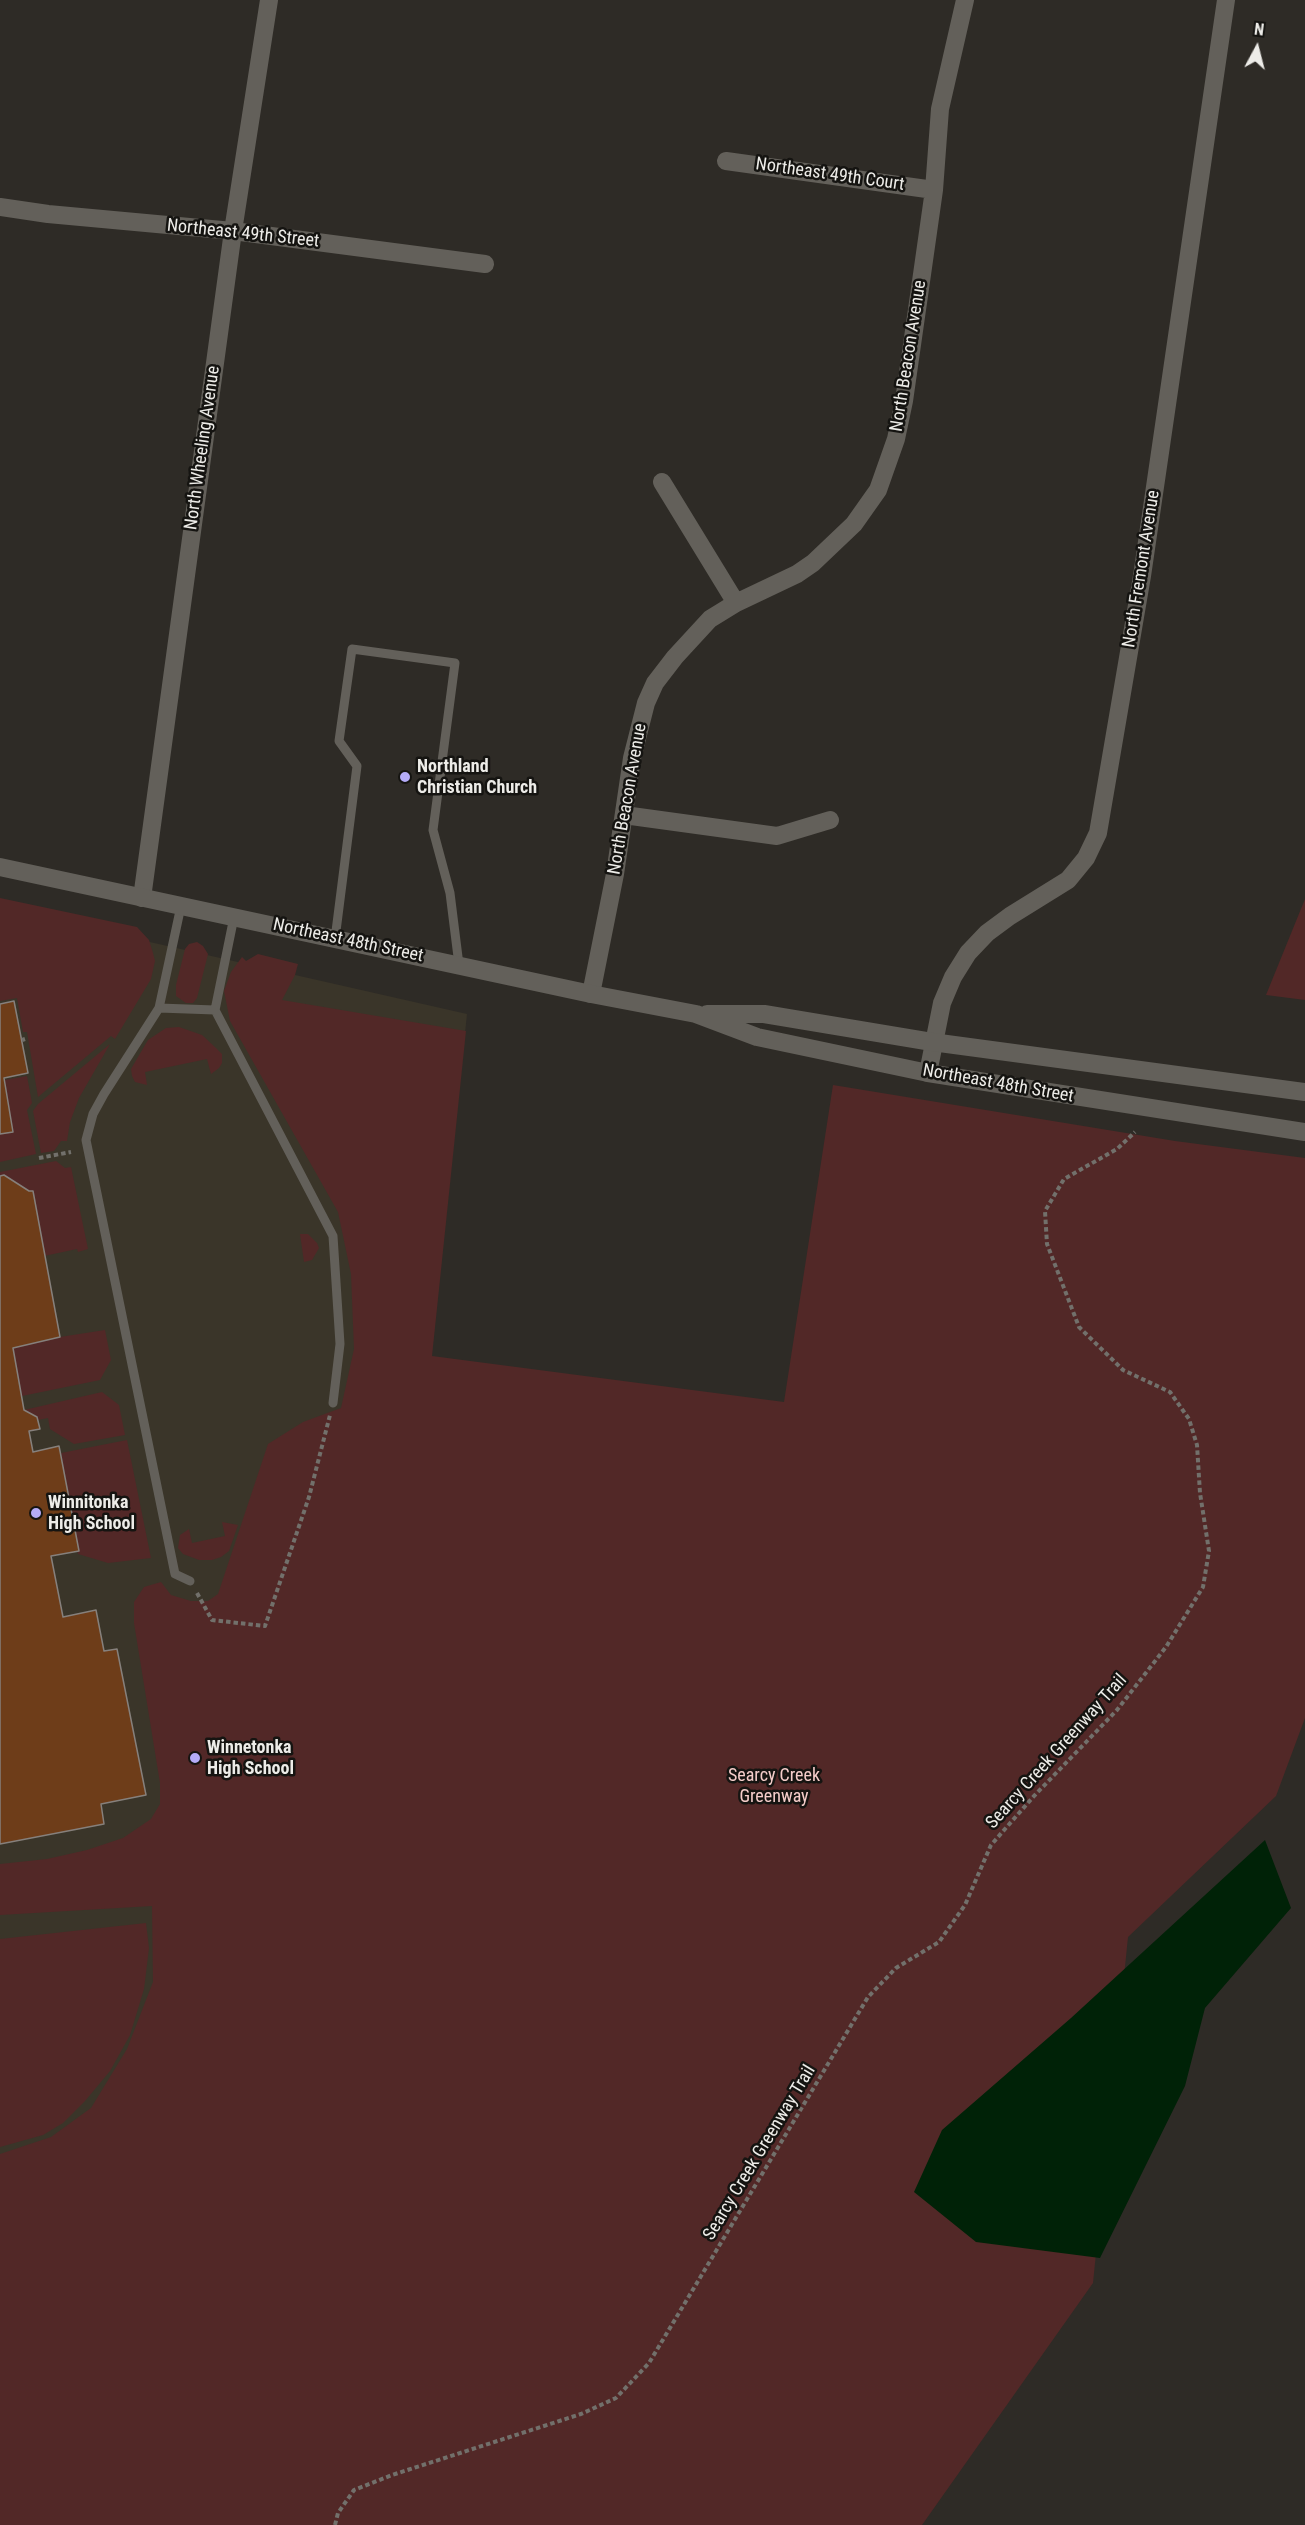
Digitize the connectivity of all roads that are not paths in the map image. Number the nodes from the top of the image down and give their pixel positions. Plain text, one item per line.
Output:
1 (268, 0) edge
2 (965, 0) edge
3 (1226, 0) edge
4 (726, 161) dead end
5 (934, 190) junction
6 (0, 207) edge
7 (233, 231) junction
8 (485, 264) dead end
9 (662, 483) dead end
10 (736, 603) junction
11 (624, 815) junction
12 (830, 820) dead end
13 (0, 867) edge
14 (142, 898) junction
15 (181, 906) junction
16 (234, 917) junction
17 (335, 939) junction
18 (459, 965) junction
19 (591, 994) junction
20 (159, 1008) junction
21 (216, 1010) junction
22 (696, 1014) junction
23 (932, 1042) junction
24 (928, 1073) junction
25 (1305, 1092) edge
26 (1305, 1132) edge
27 (333, 1403) road end
28 (190, 1581) road end

1 - 7 street, North Wheeling Avenue
2 - 5 street, North Beacon Avenue
3 - 23 street, North Fremont Avenue
4 - 5 street, Northeast 49th Court
5 - 10 street, North Beacon Avenue
6 - 7 street, Northeast 49th Street
7 - 8 street, Northeast 49th Street
7 - 14 street, North Wheeling Avenue
9 - 10 street
10 - 11 street, North Beacon Avenue
11 - 12 street
11 - 19 street, North Beacon Avenue
13 - 14 street, Northeast 48th Street
14 - 15 street, Northeast 48th Street
15 - 16 street, Northeast 48th Street
15 - 20 lane
16 - 17 street, Northeast 48th Street
16 - 21 lane
17 - 18 street, Northeast 48th Street
17 - 18 lane
18 - 19 street, Northeast 48th Street
19 - 22 street, Northeast 48th Street
20 - 21 lane
20 - 28 lane
21 - 27 lane
22 - 23 street, Northeast 48th Street
22 - 24 street, Northeast 48th Street
23 - 24 street, North Fremont Avenue
23 - 25 street, Northeast 48th Street
24 - 26 street, Northeast 48th Street

